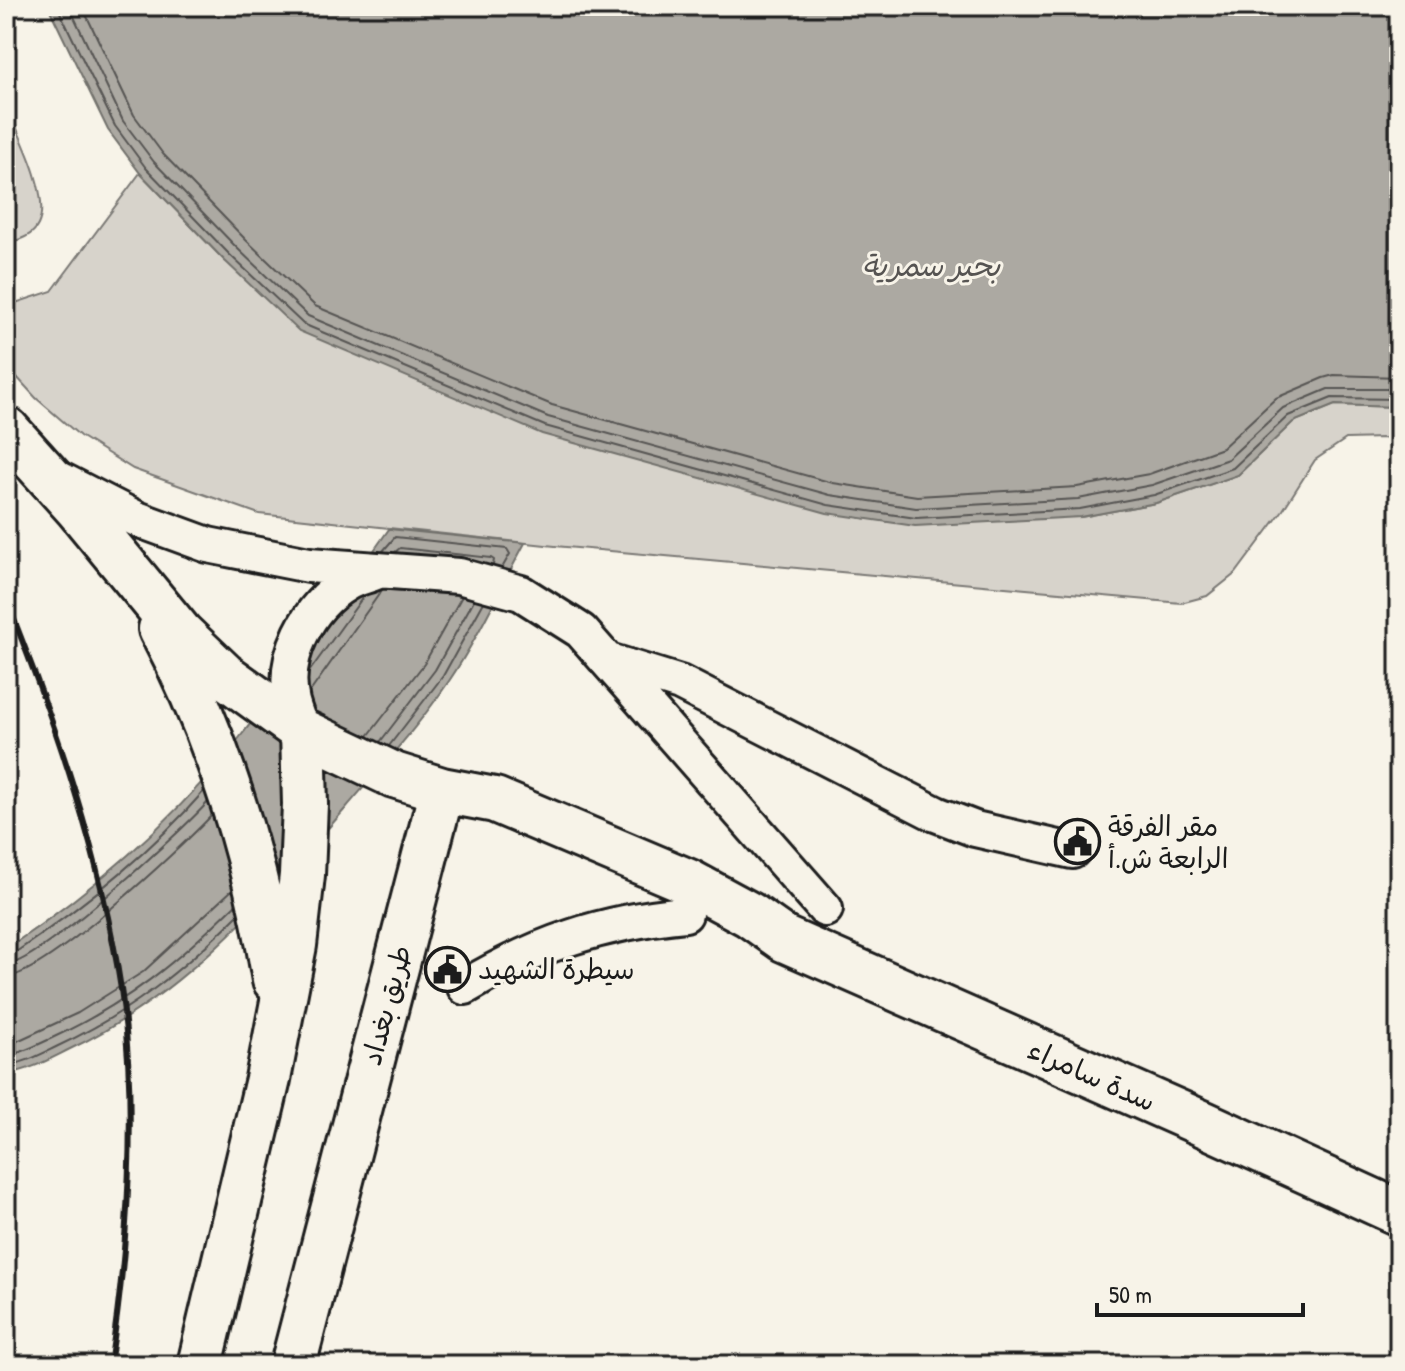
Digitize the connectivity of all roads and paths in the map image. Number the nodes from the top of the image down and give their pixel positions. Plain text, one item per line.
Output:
1 (6, 429) edge
2 (46, 472) junction
3 (381, 571) junction
4 (137, 584) junction
5 (609, 661) junction
6 (303, 732) junction
7 (442, 790) junction
8 (1072, 851) dead end
9 (619, 870) junction
10 (825, 909) dead end
11 (685, 914) junction
12 (784, 939) junction
13 (465, 987) dead end
14 (281, 1016) junction
15 (1399, 1213) edge
16 (200, 1365) edge
17 (293, 1365) edge

1 - 2 main road
2 - 3 lane
2 - 4 main road
3 - 5 lane
3 - 6 lane
4 - 6 main road
4 - 14 main road
5 - 8 lane
5 - 10 lane
6 - 7 main road
6 - 14 main road
7 - 9 main road
7 - 17 main road, طريق بغداد
9 - 11 main road
9 - 12 main road
11 - 12 main road
11 - 13 lane
12 - 15 main road, سدة سامراء
14 - 16 main road

